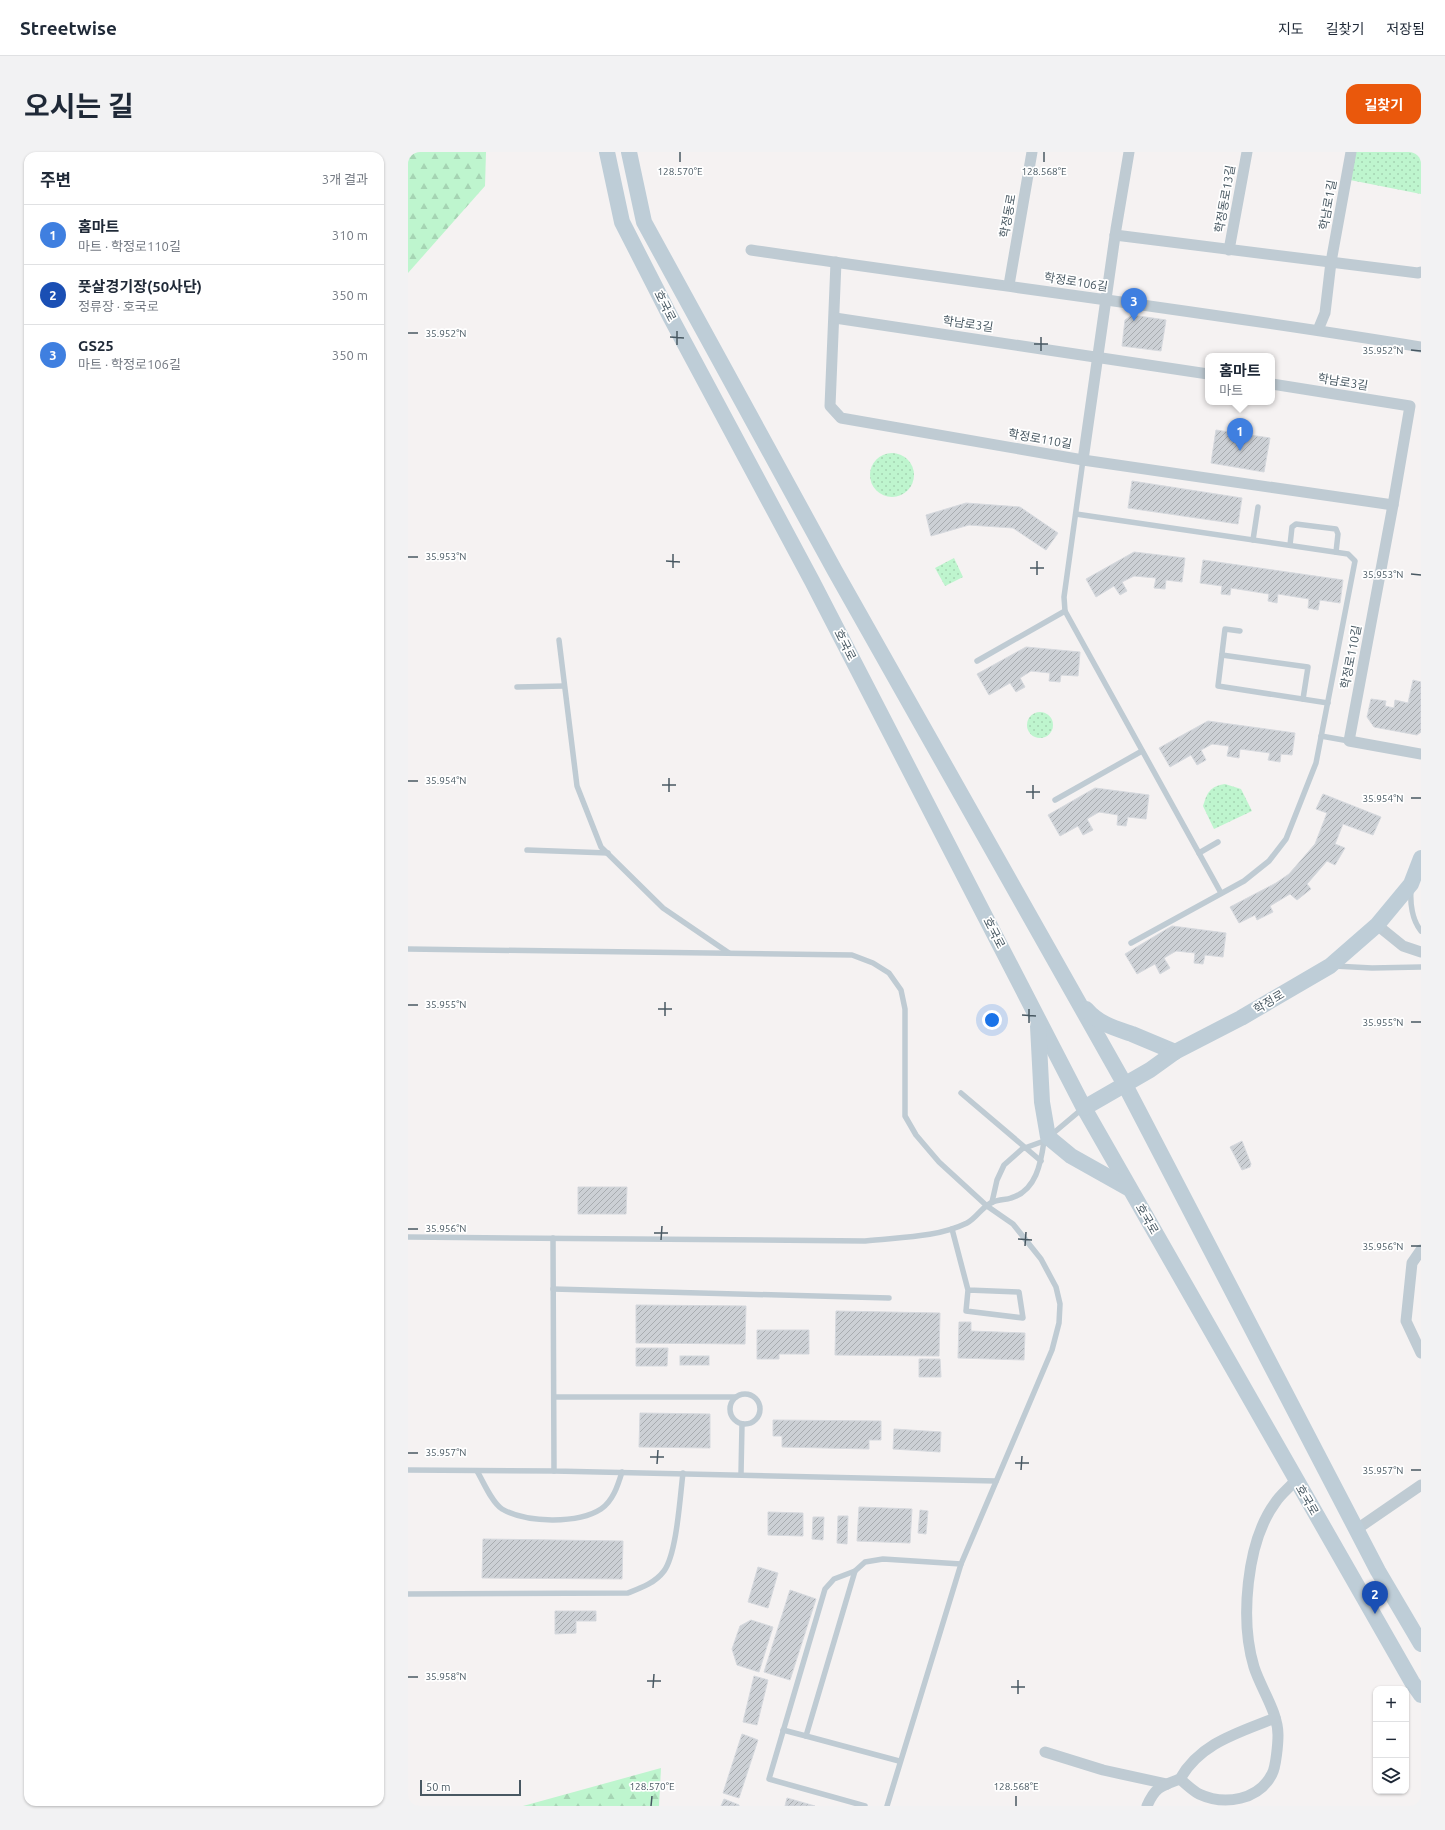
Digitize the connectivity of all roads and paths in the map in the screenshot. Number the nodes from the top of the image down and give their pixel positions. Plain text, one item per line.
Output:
1 (607, 152) edge
2 (629, 152) edge
3 (1032, 152) edge
4 (1130, 152) edge
5 (1247, 152) edge
6 (1351, 152) edge
7 (1115, 235) junction
8 (751, 250) dead end
9 (1229, 250) junction
10 (836, 262) junction
11 (1331, 262) junction
12 (1421, 272) edge
13 (1009, 285) junction
14 (1107, 300) junction
15 (835, 318) junction
16 (1318, 330) junction
17 (1421, 347) edge
18 (1097, 356) junction
19 (1205, 374) edge
20 (1275, 384) edge
21 (1410, 406) joint
22 (1083, 460) junction
23 (1393, 505) junction
24 (1258, 507) dead end
25 (1076, 514) junction
26 (1253, 540) junction
27 (1290, 545) junction
28 (1336, 552) junction
29 (1065, 611) junction
30 (1240, 631) dead end
31 (559, 640) dead end
32 (1222, 655) junction
33 (978, 661) dead end
34 (564, 686) junction
35 (517, 687) dead end
36 (1303, 699) junction
37 (1328, 703) junction
38 (1321, 736) junction
39 (1349, 740) junction
40 (1142, 752) junction
41 (1421, 754) edge
42 (1055, 800) dead end
43 (1218, 842) dead end
44 (527, 850) dead end
45 (608, 853) junction
46 (1199, 854) junction
47 (1421, 858) edge
48 (1411, 884) junction
49 (1221, 894) junction
50 (1377, 925) junction
51 (1421, 931) edge
52 (1131, 943) dead end
53 (408, 949) edge
54 (1421, 952) edge
55 (729, 953) junction
56 (1330, 966) junction
57 (1421, 967) edge
58 (1071, 990) junction
59 (1038, 1018) junction
60 (1176, 1052) junction
61 (1124, 1083) junction
62 (961, 1093) dead end
63 (1084, 1108) junction
64 (1046, 1139) junction
65 (1027, 1147) junction
66 (1041, 1161) junction
67 (1130, 1188) junction
68 (992, 1202) junction
69 (987, 1206) junction
70 (952, 1229) junction
71 (408, 1238) edge
72 (553, 1238) junction
73 (1421, 1250) edge
74 (553, 1289) junction
75 (968, 1290) junction
76 (889, 1298) dead end
77 (1421, 1352) edge
78 (554, 1397) junction
79 (736, 1397) junction
80 (742, 1424) junction
81 (408, 1470) edge
82 (477, 1471) junction
83 (554, 1471) junction
84 (622, 1472) junction
85 (683, 1473) junction
86 (741, 1474) junction
87 (996, 1481) junction
88 (1295, 1481) junction
89 (1421, 1485) edge
90 (1357, 1529) junction
91 (961, 1564) junction
92 (855, 1571) junction
93 (408, 1594) edge
94 (1421, 1644) edge
95 (1421, 1695) edge
96 (1275, 1718) junction
97 (783, 1730) junction
98 (806, 1736) junction
99 (1045, 1752) dead end
100 (899, 1762) junction
101 (1180, 1779) junction
102 (1167, 1784) junction
103 (865, 1806) edge
104 (887, 1806) edge
105 (1147, 1806) edge

1 - 59 main road, 호국로
2 - 58 main road, 호국로
3 - 13 street, 학정동로
4 - 7 street
5 - 9 street, 학정동로13길
6 - 11 street, 학남로1길
7 - 9 street
7 - 14 street
8 - 10 street, 학정로106길
9 - 11 street
10 - 13 street, 학정로106길
10 - 15 street, 학정로110길
11 - 12 street
11 - 16 street, 학남로1길
13 - 14 street, 학정로106길
14 - 16 street, 학정로106길
14 - 18 street
15 - 18 street, 학남로3길
15 - 22 street, 학정로110길
16 - 17 street, 학정로106길
18 - 19 street, 학남로3길
18 - 22 street
20 - 21 street, 학남로3길
21 - 23 street, 학정로110길
22 - 23 street, 학정로110길
22 - 25 lane
23 - 39 street, 학정로110길
24 - 26 lane
25 - 26 lane
25 - 29 lane
26 - 27 lane
27 - 28 lane
27 - 28 lane
28 - 37 lane
29 - 33 lane
29 - 40 lane
30 - 32 lane
31 - 34 lane
32 - 36 lane
32 - 36 lane
34 - 35 lane
34 - 45 lane
36 - 37 lane
37 - 38 lane
38 - 39 lane
38 - 49 lane
39 - 41 street
40 - 42 lane
40 - 46 lane
43 - 46 lane
44 - 45 lane
45 - 55 lane
46 - 49 lane
47 - 48 main road, 학정로
48 - 50 main road, 학정로
48 - 51 lane
49 - 52 lane
50 - 54 street
50 - 56 main road, 학정로
53 - 55 lane
55 - 69 lane
56 - 57 lane
56 - 60 main road, 학정로
58 - 60 main road
58 - 61 main road, 호국로
59 - 63 main road, 호국로
59 - 64 main road
60 - 61 main road, 학정로
61 - 63 main road, 학정로
61 - 90 main road, 호국로
62 - 65 lane
63 - 64 lane
63 - 67 main road, 호국로
64 - 65 lane
64 - 66 lane
64 - 67 main road
65 - 66 lane
65 - 68 lane
66 - 68 lane
67 - 88 main road, 호국로
68 - 69 lane
69 - 70 lane
69 - 87 lane
70 - 72 lane
70 - 75 lane
71 - 72 lane
72 - 74 lane
73 - 77 street
74 - 76 lane
74 - 78 lane
75 - 75 lane
78 - 79 lane
78 - 83 lane
79 - 80 lane
79 - 80 lane
80 - 86 lane
81 - 82 lane
82 - 83 lane
82 - 84 lane
83 - 84 lane
84 - 85 lane
85 - 86 lane
85 - 93 lane
86 - 87 lane
87 - 91 lane
88 - 95 main road, 호국로
88 - 96 street
89 - 90 street
90 - 94 main road, 호국로
91 - 92 lane
91 - 100 lane
92 - 97 lane
92 - 98 lane
96 - 101 street
96 - 101 street
97 - 98 lane
97 - 103 lane
98 - 100 lane
99 - 102 street
100 - 104 lane
101 - 102 street
102 - 105 street

